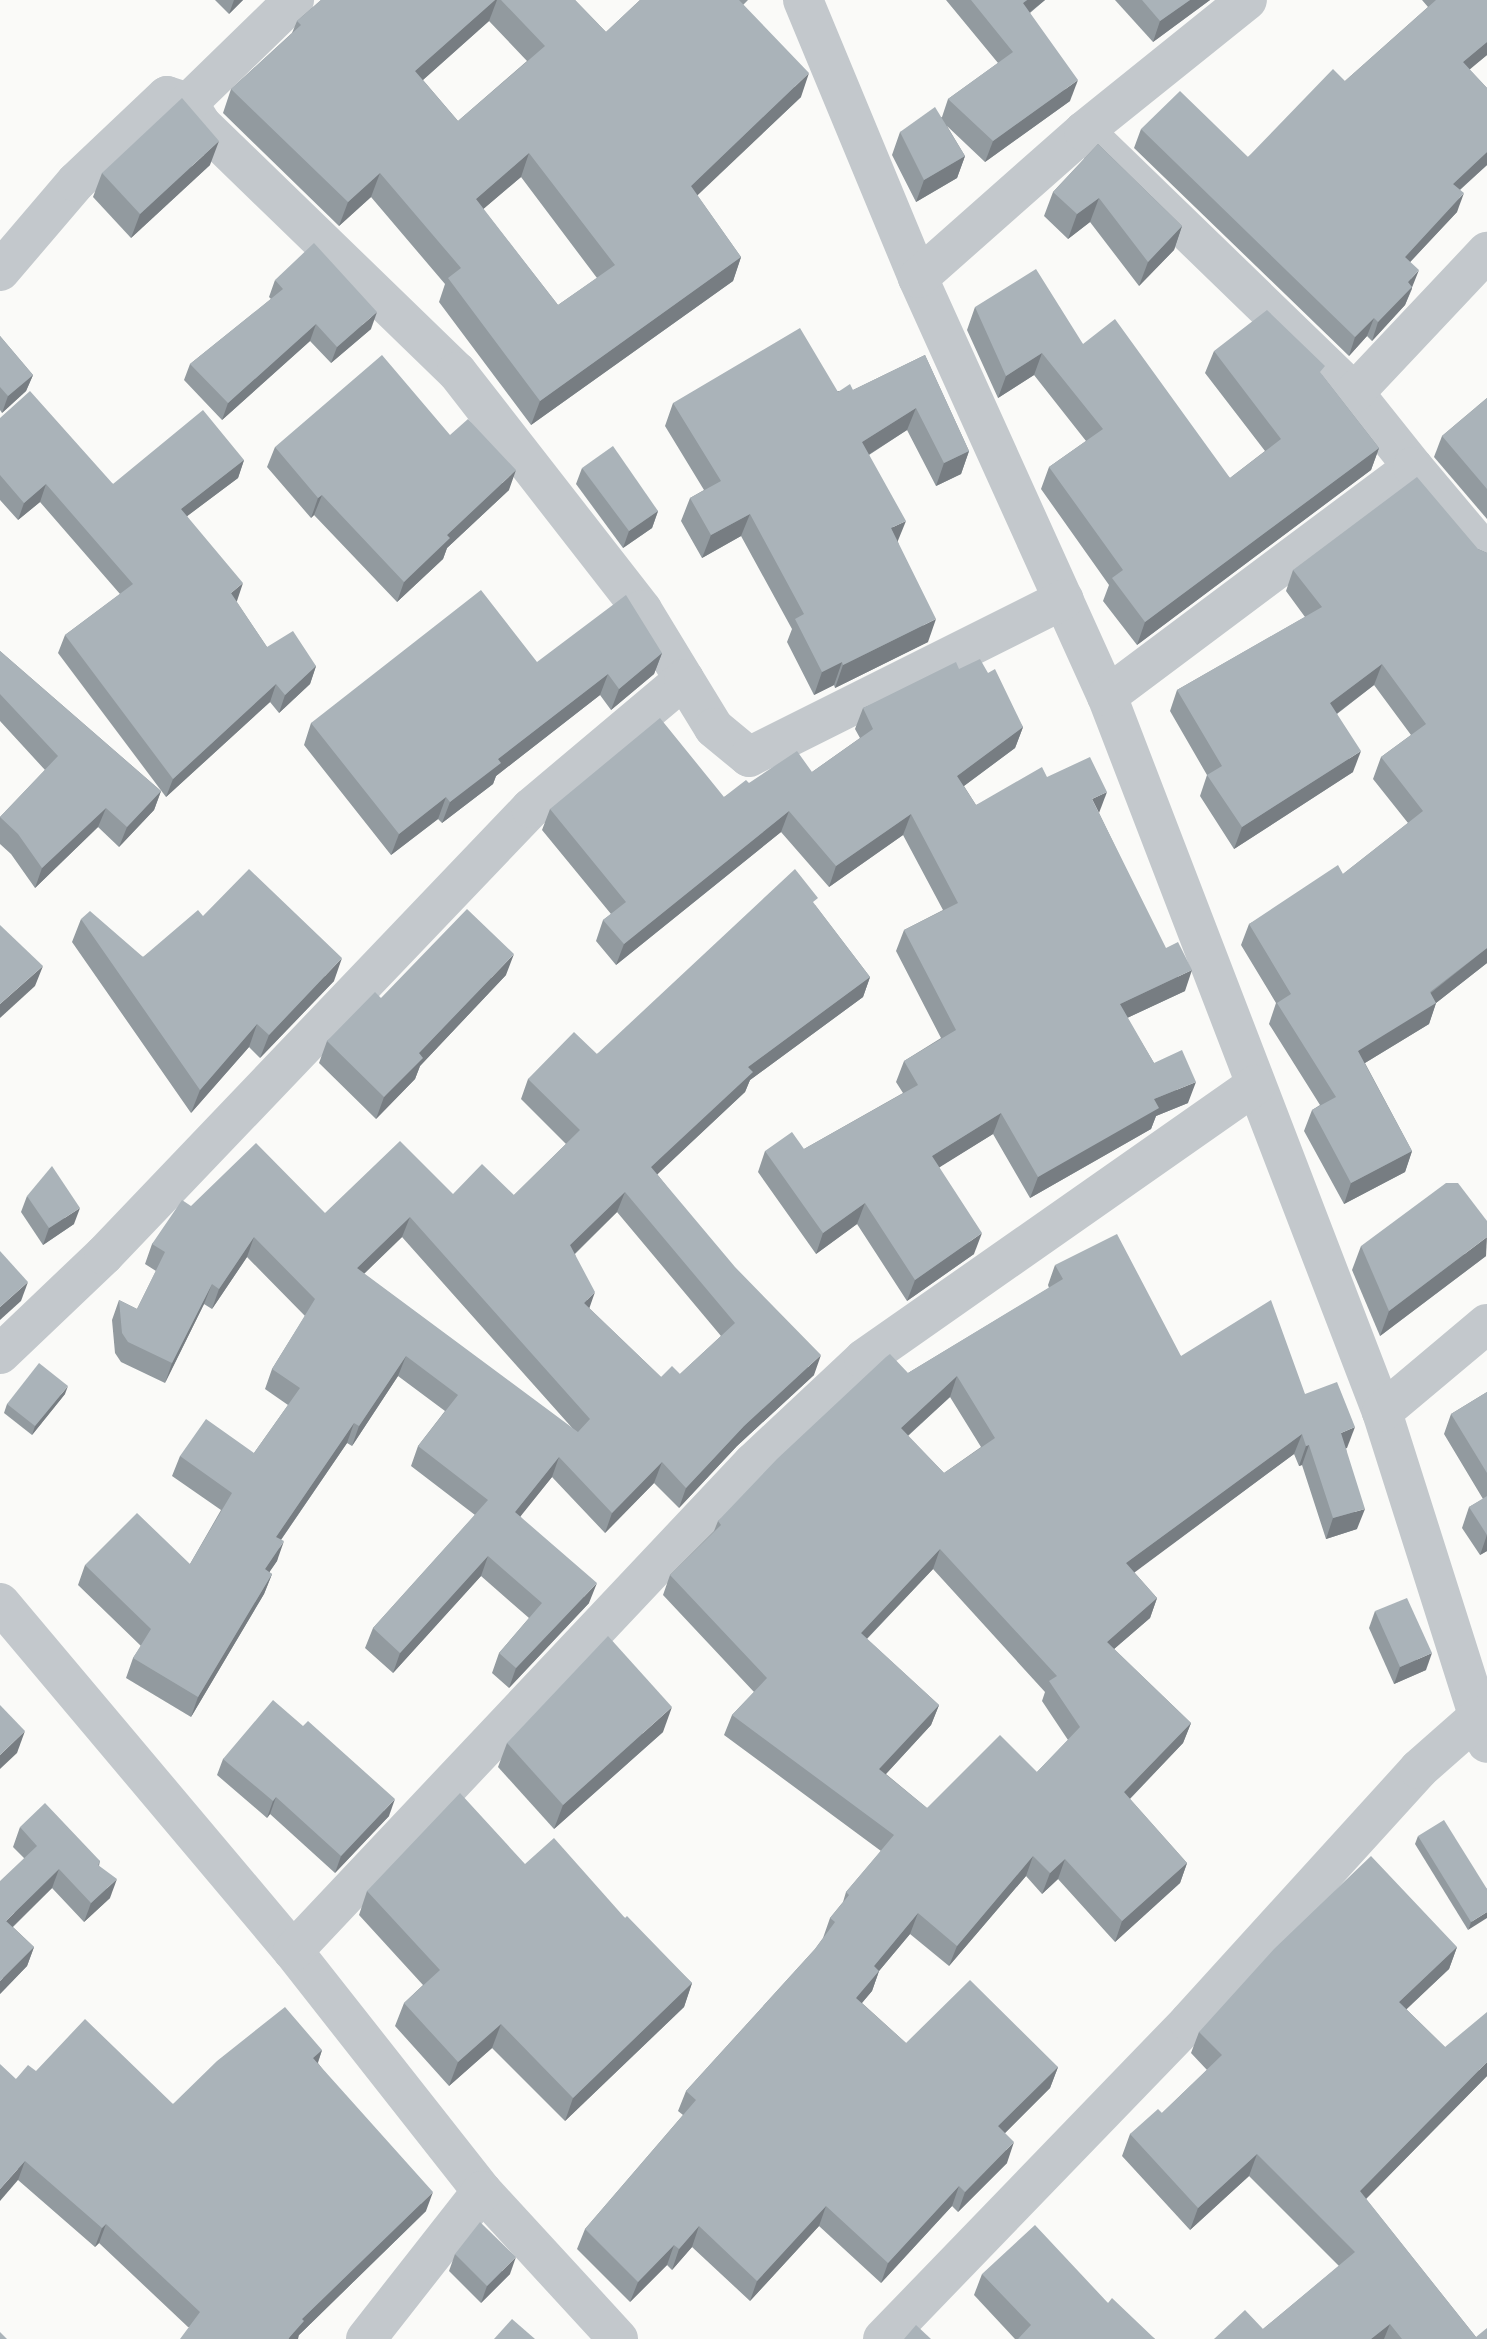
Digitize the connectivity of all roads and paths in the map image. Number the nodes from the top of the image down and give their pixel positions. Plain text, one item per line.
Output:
1 (294, 0) edge
2 (803, 0) edge
3 (1247, 0) edge
4 (188, 103) junction
5 (1084, 131) junction
6 (1487, 252) edge
7 (0, 271) edge
8 (918, 278) junction
9 (1354, 393) junction
10 (1413, 467) junction
11 (1487, 555) edge
12 (1064, 599) junction
13 (684, 679) junction
14 (1107, 696) junction
15 (1256, 1085) junction
16 (1487, 1324) edge
17 (0, 1354) edge
18 (1382, 1412) junction
19 (0, 1603) edge
20 (1482, 1730) edge
21 (293, 1951) junction
22 (482, 2191) junction
23 (366, 2339) edge
24 (618, 2339) edge
25 (883, 2339) edge

1 - 4 street
2 - 8 street
3 - 5 street
4 - 7 street
4 - 13 street
5 - 8 street
5 - 9 street
6 - 9 street
8 - 12 street
9 - 10 street
10 - 11 street
10 - 14 street
12 - 13 street
12 - 14 street
13 - 17 street
14 - 15 street
15 - 18 street
15 - 21 street
16 - 18 street
18 - 20 street
19 - 21 street
20 - 25 street
21 - 22 street
22 - 23 street
22 - 24 street

